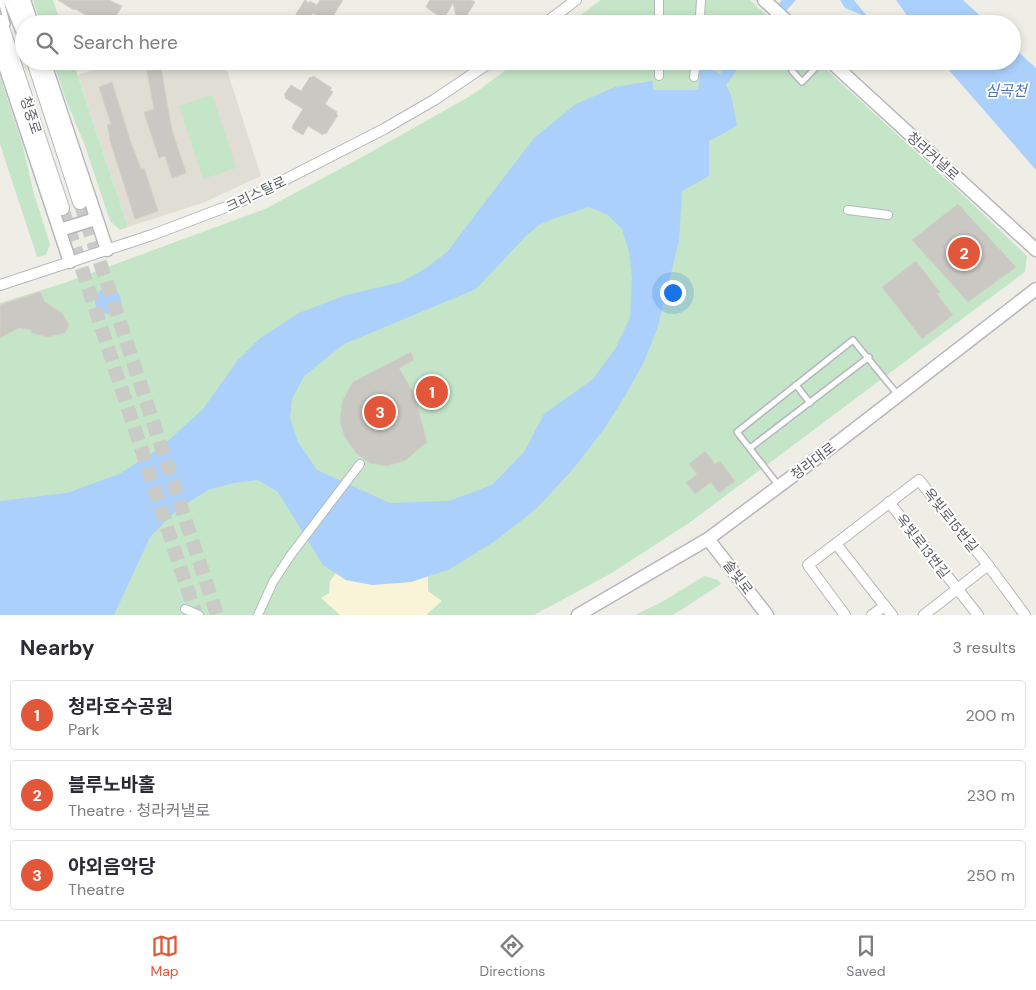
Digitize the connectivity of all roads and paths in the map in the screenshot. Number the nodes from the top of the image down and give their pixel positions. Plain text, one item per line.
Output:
1 (1, 0) edge
2 (6, 0) edge
3 (16, 0) edge
4 (24, 0) edge
5 (576, 0) edge
6 (659, 0) edge
7 (701, 0) edge
8 (765, 1) edge
9 (20, 15) edge
10 (29, 15) edge
11 (556, 15) edge
12 (659, 15) edge
13 (700, 15) edge
14 (780, 15) edge
15 (0, 22) edge
16 (15, 22) edge
17 (6, 54) edge
18 (37, 70) edge
19 (47, 70) edge
20 (479, 70) edge
21 (660, 70) edge
22 (695, 70) edge
23 (813, 70) edge
24 (840, 70) edge
25 (792, 71) dead end
26 (660, 76) dead end
27 (694, 77) dead end
28 (80, 202) tunnel mouth
29 (62, 208) tunnel mouth
30 (848, 210) dead end
31 (95, 215) junction
32 (888, 215) dead end
33 (59, 228) junction
34 (107, 250) junction
35 (1036, 250) edge
36 (70, 262) junction
37 (0, 285) edge
38 (1036, 289) edge
39 (869, 358) junction
40 (796, 385) junction
41 (898, 396) junction
42 (810, 403) junction
43 (750, 448) junction
44 (360, 464) dead end
45 (779, 487) junction
46 (889, 502) junction
47 (708, 539) junction
48 (837, 545) junction
49 (988, 566) junction
50 (957, 589) junction
51 (885, 606) junction
52 (185, 609) dead end
53 (199, 615) edge
54 (258, 615) edge
55 (578, 615) edge
56 (767, 615) edge
57 (845, 615) edge
58 (872, 615) edge
59 (892, 615) edge
60 (924, 615) edge
61 (978, 615) edge
62 (1025, 615) edge

1 - 17 lane
2 - 16 lane
3 - 9 main road
4 - 10 street
5 - 11 street
6 - 12 street
7 - 13 street
8 - 14 street
15 - 17 main road, 청중로
17 - 29 main road, 청중로
17 - 33 street
18 - 28 main road, 청중로
19 - 31 street
20 - 34 street, 크리스탈로
21 - 26 street
22 - 27 street
23 - 25 lane
24 - 35 street, 청라커낼로
30 - 32 street
31 - 33 street
31 - 34 street
33 - 36 street
34 - 36 street, 크리스탈로
36 - 37 street, 크리스탈로
38 - 41 street, 청라대로
39 - 40 lane
39 - 41 lane
39 - 42 lane
40 - 42 lane
40 - 43 lane
41 - 45 street, 청라대로
42 - 43 lane
43 - 45 lane
44 - 54 street
45 - 47 street, 청라대로
46 - 48 street
46 - 49 street, 옥빛로15번길
46 - 50 street, 옥빛로13번길
47 - 55 street, 청라대로
47 - 56 street, 솔빛로
48 - 51 street
48 - 57 street
49 - 50 street
49 - 62 street
50 - 60 street
50 - 61 street, 옥빛로13번길
51 - 58 street
51 - 59 street
52 - 53 street

